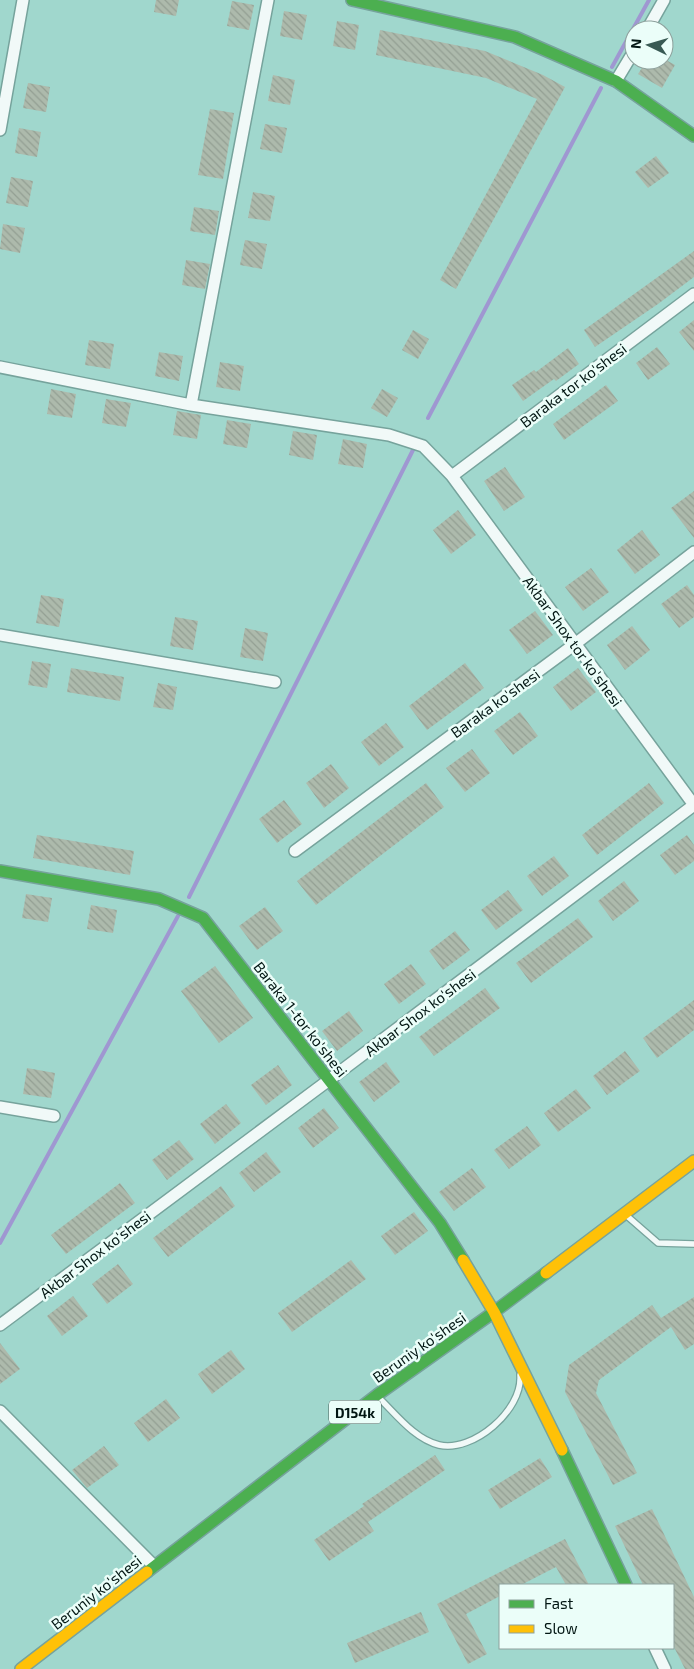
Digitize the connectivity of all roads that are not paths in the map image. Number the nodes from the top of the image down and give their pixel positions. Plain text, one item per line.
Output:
1 (22, 0) edge
2 (268, 0) edge
3 (352, 0) edge
4 (664, 0) edge
5 (653, 20) edge
6 (624, 68) edge
7 (616, 81) junction
8 (0, 130) edge
9 (694, 136) edge
10 (694, 294) edge
11 (0, 367) edge
12 (191, 405) junction
13 (452, 476) junction
14 (694, 552) edge
15 (0, 635) edge
16 (575, 644) junction
17 (275, 682) dead end
18 (694, 805) edge
19 (295, 851) dead end
20 (0, 870) edge
21 (329, 1080) junction
22 (0, 1107) edge
23 (54, 1116) dead end
24 (694, 1161) edge
25 (624, 1213) junction
26 (694, 1244) edge
27 (494, 1312) junction
28 (0, 1325) edge
29 (518, 1359) junction
30 (377, 1395) junction
31 (0, 1411) edge
32 (154, 1566) junction
33 (626, 1584) edge
34 (655, 1649) edge
35 (21, 1669) edge
36 (665, 1669) edge

1 - 8 street
2 - 12 street
3 - 7 street
4 - 5 street
6 - 7 street
7 - 9 street
10 - 13 street, Baraka tor ko'shesi
11 - 12 street, Akbar Shox tor ko'shesi
12 - 13 street, Akbar Shox tor ko'shesi
13 - 16 street, Akbar Shox tor ko'shesi
14 - 16 street, Baraka ko'shesi
15 - 17 street
16 - 18 street, Akbar Shox tor ko'shesi
16 - 19 street, Baraka ko'shesi
18 - 21 street, Akbar Shox ko'shesi
20 - 21 street, Baraka 1-tor ko'shesi
21 - 27 street, Baraka 1-tor ko'shesi
21 - 28 street, Akbar Shox ko'shesi
22 - 23 street
24 - 25 street, Beruniy ko'shesi / D154k
25 - 26 lane
25 - 27 street, Beruniy ko'shesi / D154k
27 - 29 street, Baraka 1-tor ko'shesi
27 - 30 street, Beruniy ko'shesi / D154k
29 - 30 lane
29 - 33 street, Baraka 1-tor ko'shesi
30 - 32 street, Beruniy ko'shesi / D154k
31 - 32 street
32 - 35 street, Beruniy ko'shesi / D154k
34 - 36 street

